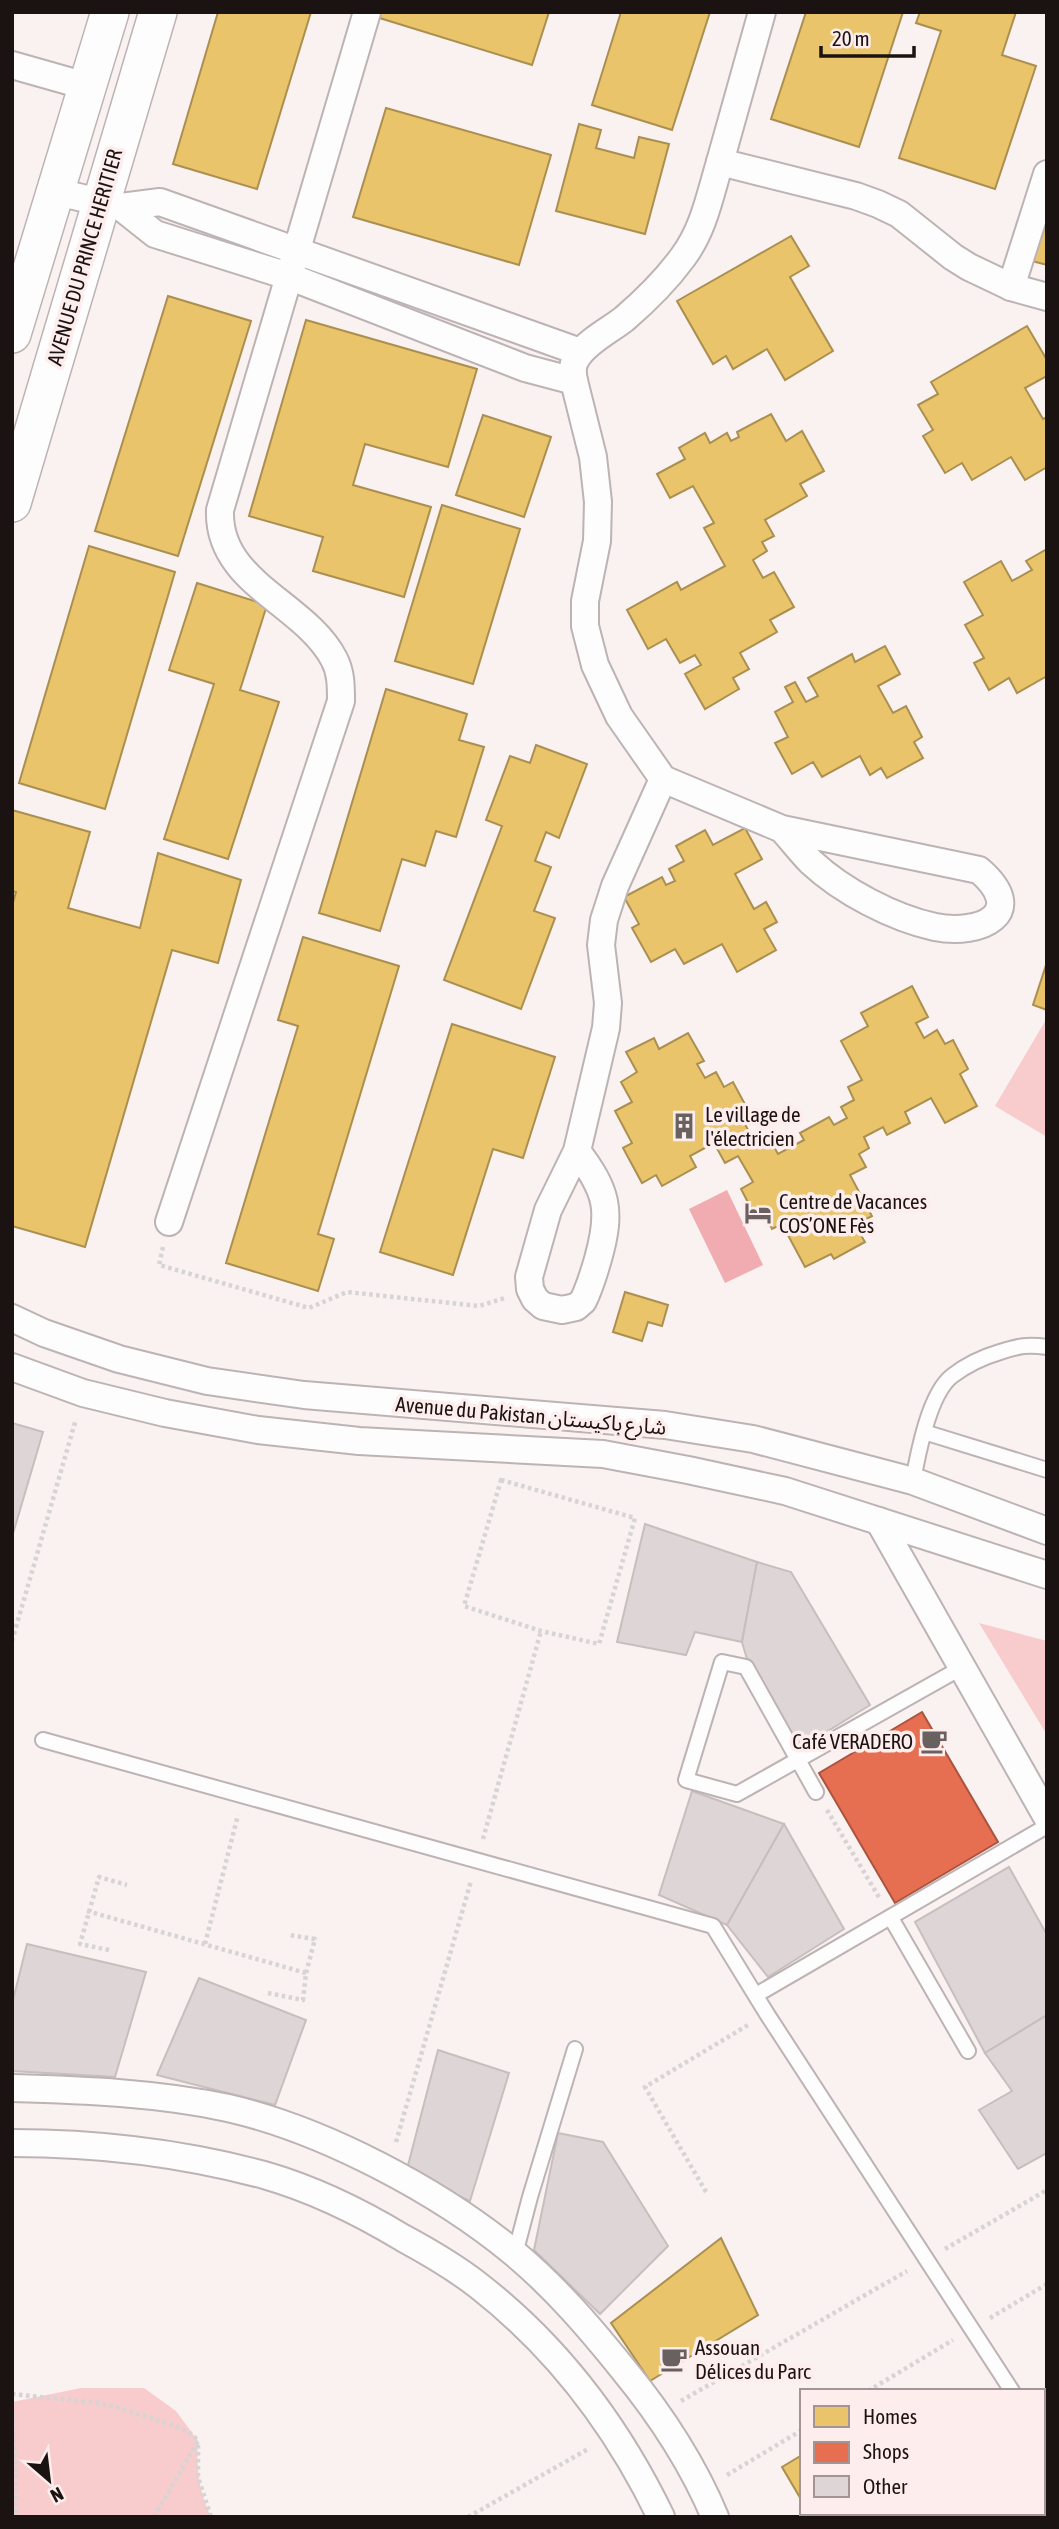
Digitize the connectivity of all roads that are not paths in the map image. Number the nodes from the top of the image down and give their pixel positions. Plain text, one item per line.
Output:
1 (110, 12) edge
2 (158, 12) edge
3 (367, 12) edge
4 (762, 12) edge
5 (12, 65) edge
6 (86, 86) junction
7 (720, 162) junction
8 (1047, 174) edge
9 (57, 192) junction
10 (111, 204) junction
11 (296, 250) junction
12 (288, 276) junction
13 (1011, 287) junction
14 (1047, 297) edge
15 (12, 334) edge
16 (580, 352) junction
17 (573, 381) junction
18 (12, 503) edge
19 (663, 779) junction
20 (782, 829) junction
21 (577, 1151) junction
22 (169, 1222) road end
23 (12, 1318) edge
24 (1047, 1347) edge
25 (12, 1367) edge
26 (924, 1432) junction
27 (1047, 1470) edge
28 (913, 1481) junction
29 (879, 1521) junction
30 (1047, 1531) edge
31 (1047, 1575) edge
32 (961, 1668) junction
33 (43, 1740) dead end
34 (797, 1761) junction
35 (816, 1792) road end
36 (1047, 1817) edge
37 (1047, 1826) edge
38 (891, 1918) junction
39 (757, 1995) junction
40 (575, 2049) dead end
41 (968, 2051) dead end
42 (12, 2088) edge
43 (12, 2143) edge
44 (515, 2254) junction
45 (1011, 2389) edge
46 (661, 2517) edge
47 (715, 2517) edge

1 - 6 main road
2 - 10 main road, AVENUE DU PRINCE HERITIER
3 - 11 street
4 - 7 street
5 - 6 street
6 - 9 main road
7 - 13 street
7 - 16 street
8 - 13 street
9 - 10 street
9 - 15 main road
10 - 11 street
10 - 12 street
10 - 18 main road, AVENUE DU PRINCE HERITIER
11 - 12 street
11 - 16 street
12 - 17 street
12 - 22 street
13 - 14 street
16 - 17 street
17 - 19 street
19 - 20 street
19 - 21 street
20 - 20 street
21 - 21 street
23 - 28 street, Avenue du Pakistan شارع باكيستان
24 - 26 lane
25 - 29 street, Avenue du Pakistan شارع باكيستان
26 - 27 lane
26 - 28 lane
28 - 30 street, Avenue du Pakistan شارع باكيستان
29 - 31 street, Avenue du Pakistan شارع باكيستان
29 - 32 street
32 - 34 lane
32 - 36 street
33 - 39 lane
34 - 34 lane
34 - 35 lane
37 - 38 lane
38 - 39 lane
38 - 41 lane
39 - 45 lane
40 - 44 lane
42 - 44 street
43 - 46 street
44 - 47 street

